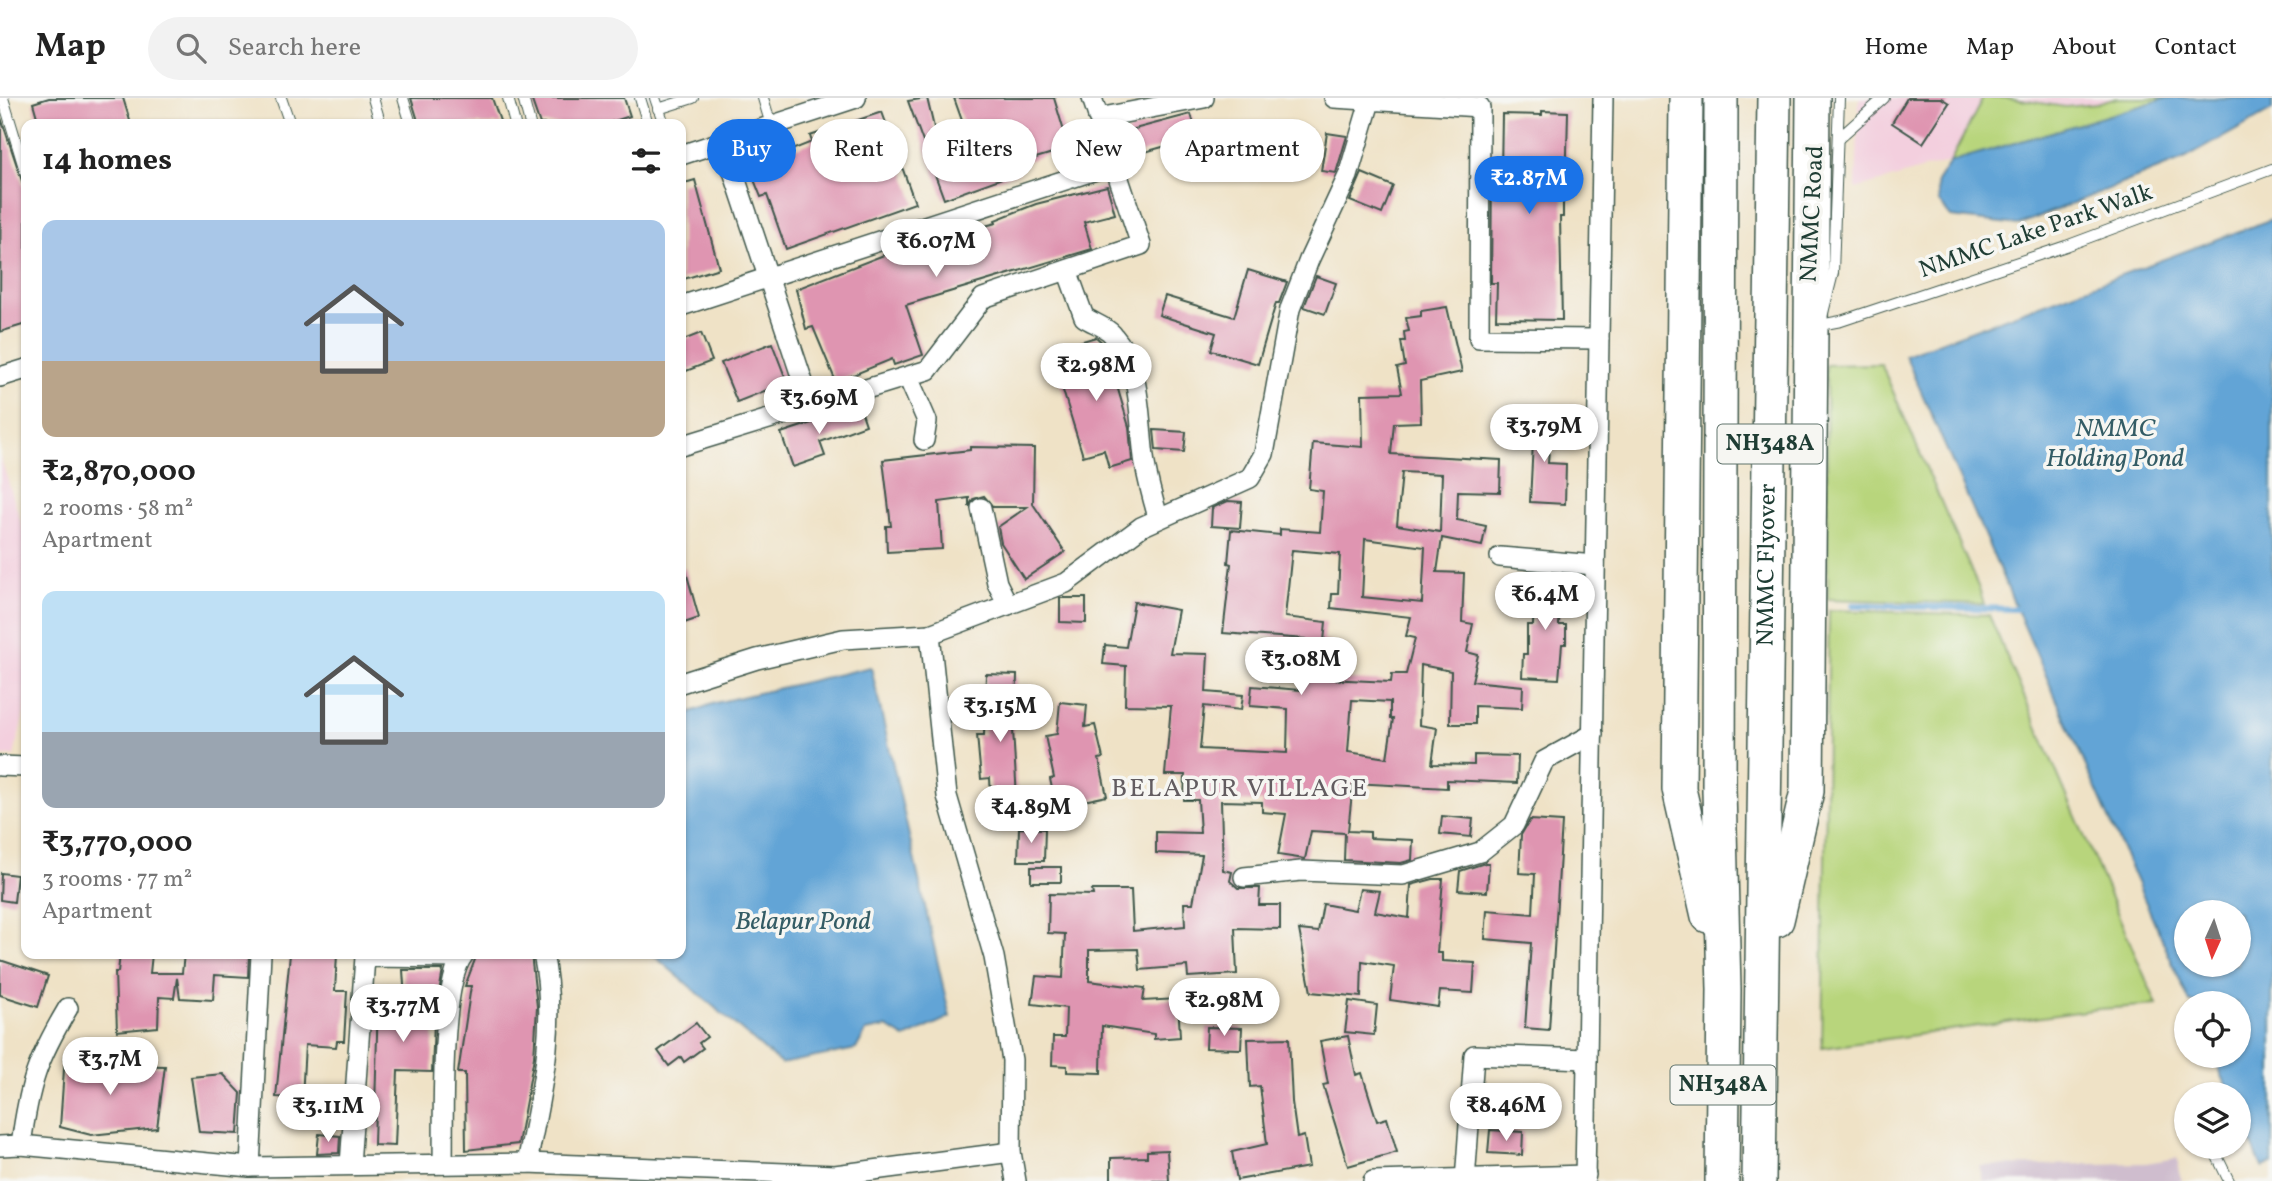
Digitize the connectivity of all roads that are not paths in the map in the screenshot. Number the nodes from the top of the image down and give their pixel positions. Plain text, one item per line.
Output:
1 (3, 98) edge
2 (281, 98) edge
3 (373, 98) edge
4 (403, 98) edge
5 (508, 98) edge
6 (523, 98) edge
7 (640, 98) edge
8 (655, 98) edge
9 (693, 98) edge
10 (763, 98) edge
11 (856, 98) edge
12 (1092, 98) edge
13 (1204, 98) edge
14 (1334, 98) edge
15 (1603, 98) edge
16 (1686, 98) edge
17 (1721, 98) edge
18 (1774, 98) edge
19 (1814, 98) edge
20 (1839, 98) edge
21 (1884, 98) edge
22 (1371, 100) edge
23 (659, 109) junction
24 (1098, 118) joint
25 (288, 119) edge
26 (379, 119) edge
27 (409, 119) edge
28 (514, 119) edge
29 (529, 119) edge
30 (646, 119) edge
31 (662, 119) edge
32 (769, 119) edge
33 (790, 119) edge
34 (1838, 139) junction
35 (707, 146) edge
36 (686, 153) edge
37 (21, 157) edge
38 (2272, 169) edge
39 (737, 182) edge
40 (1059, 182) edge
41 (1120, 182) edge
42 (1067, 270) junction
43 (768, 277) junction
44 (686, 304) edge
45 (1811, 326) junction
46 (1599, 339) junction
47 (21, 371) edge
48 (0, 377) edge
49 (908, 377) junction
50 (811, 406) junction
51 (924, 440) dead end
52 (686, 444) edge
53 (981, 508) dead end
54 (1158, 517) junction
55 (1500, 557) dead end
56 (1595, 565) junction
57 (1008, 605) junction
58 (930, 634) junction
59 (686, 681) edge
60 (1592, 734) junction
61 (0, 766) edge
62 (21, 767) edge
63 (1244, 877) dead end
64 (261, 959) edge
65 (365, 959) edge
66 (461, 959) edge
67 (544, 959) edge
68 (1724, 990) junction
69 (1762, 990) junction
70 (68, 1008) dead end
71 (1587, 1059) junction
72 (21, 1145) junction
73 (0, 1146) edge
74 (1011, 1152) junction
75 (2218, 1159) edge
76 (527, 1163) junction
77 (443, 1164) junction
78 (350, 1165) junction
79 (250, 1167) junction
80 (878, 1175) edge
81 (1586, 1178) edge
82 (1465, 1180) edge
83 (274, 1181) edge
84 (1016, 1181) edge
85 (1374, 1181) edge
86 (1722, 1181) edge
87 (1759, 1181) edge
88 (2229, 1181) edge

1 - 37 lane
2 - 25 lane
3 - 26 lane
4 - 27 lane
5 - 28 lane
6 - 29 lane
7 - 30 lane
8 - 23 lane
9 - 23 lane
10 - 32 lane
11 - 33 street
12 - 24 street
13 - 24 street
14 - 22 street
15 - 46 street
16 - 68 highway
17 - 68 highway, NMMC Flyover / NH348A
18 - 69 highway, NMMC Flyover / NH348A
19 - 45 highway
20 - 34 lane, NMMC Road
21 - 34 lane
22 - 46 street
22 - 54 street
23 - 31 lane
34 - 45 lane, NMMC Road
35 - 36 street
38 - 45 lane, NMMC Lake Park Walk
39 - 43 street
40 - 43 street
41 - 42 street
42 - 49 street
42 - 54 street
43 - 44 street
43 - 50 street
45 - 69 highway
46 - 56 street
47 - 48 street
49 - 50 street
49 - 51 street
50 - 52 street
53 - 57 street
54 - 57 street
55 - 56 street
56 - 60 street
57 - 58 street
58 - 59 street
58 - 74 street
60 - 63 street
60 - 71 street
61 - 62 street
64 - 79 street
65 - 78 street
66 - 77 street
67 - 76 street
68 - 86 highway, NH348A
69 - 87 highway, NH348A
70 - 72 street
71 - 81 street
71 - 82 street
72 - 73 street
72 - 79 street
74 - 80 street
74 - 84 street
75 - 88 lane
76 - 77 street
76 - 80 street
77 - 78 street
78 - 79 street
79 - 83 street
81 - 82 street
82 - 85 street

